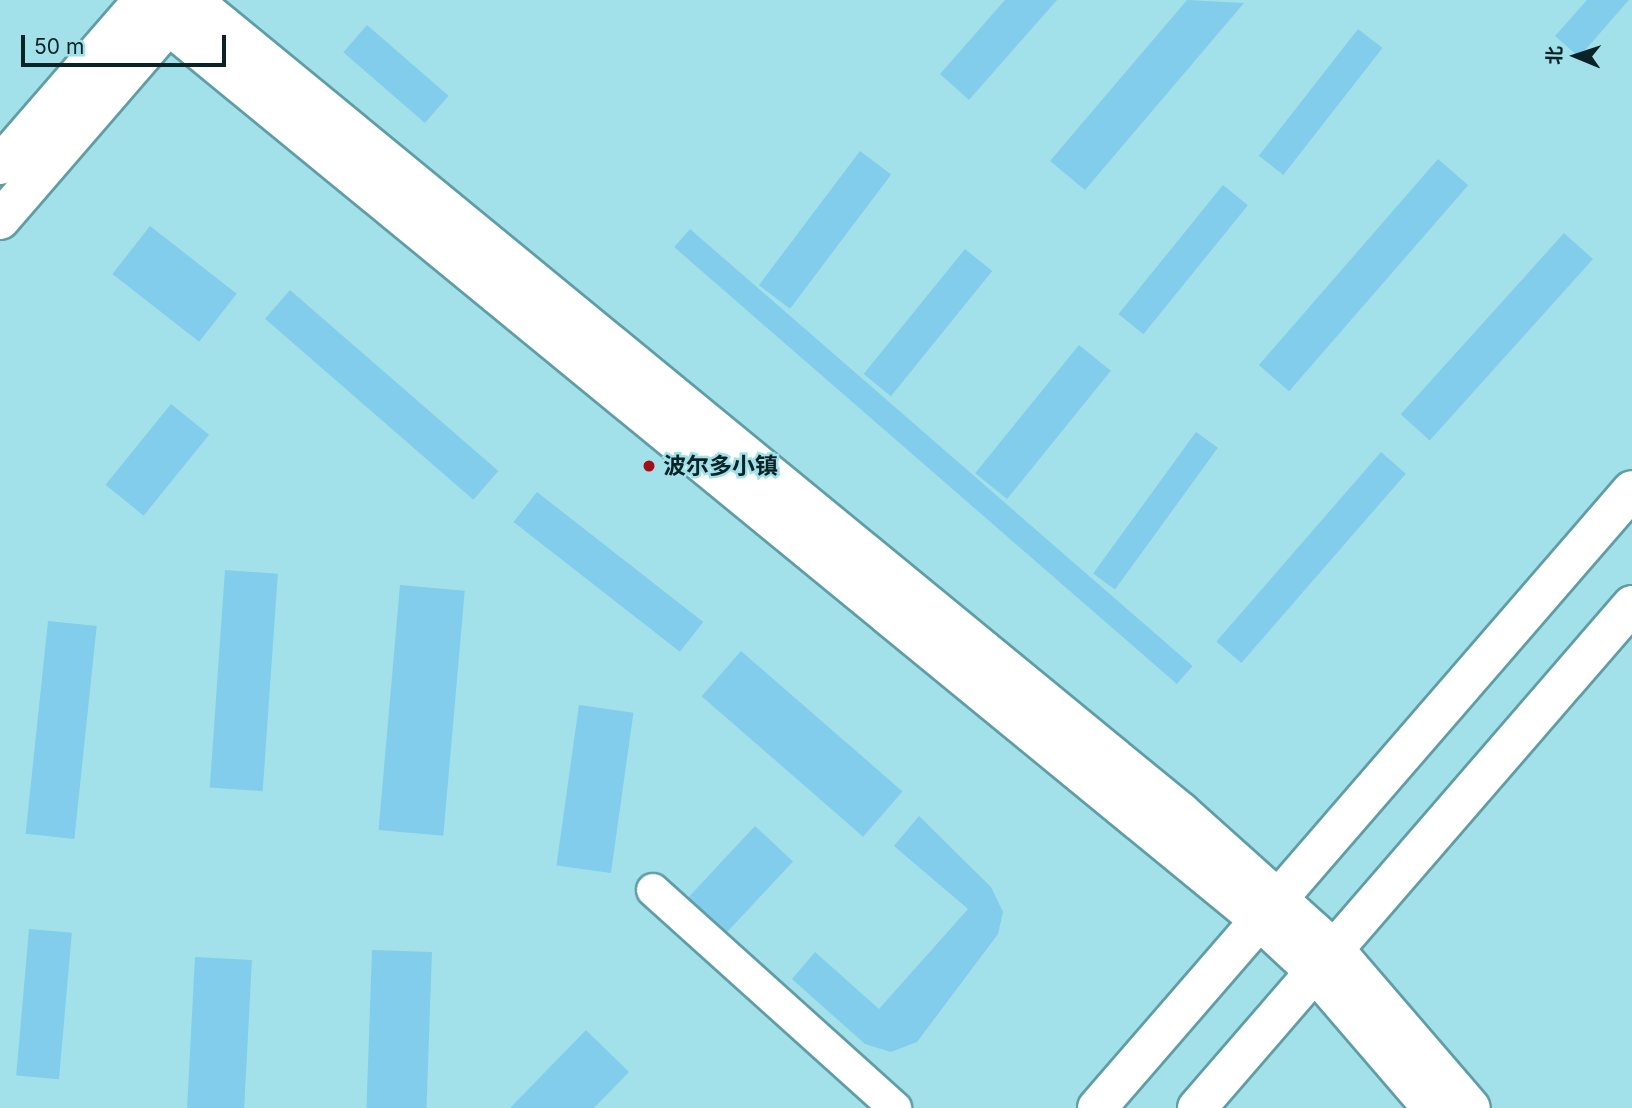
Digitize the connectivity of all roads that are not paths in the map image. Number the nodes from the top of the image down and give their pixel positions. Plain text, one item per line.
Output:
1 (162, 5) edge
2 (0, 165) edge
3 (0, 220) edge
4 (1632, 490) edge
5 (1632, 605) edge
6 (653, 890) dead end
7 (1267, 908) junction
8 (1325, 961) junction
9 (895, 1108) edge
10 (1097, 1108) edge
11 (1197, 1108) edge
12 (1432, 1108) edge
13 (1471, 1108) edge

1 - 2 street
1 - 3 street
1 - 7 street
4 - 7 street
5 - 8 street
6 - 9 street
7 - 8 street
7 - 10 street
8 - 11 street
8 - 12 street
8 - 13 street

